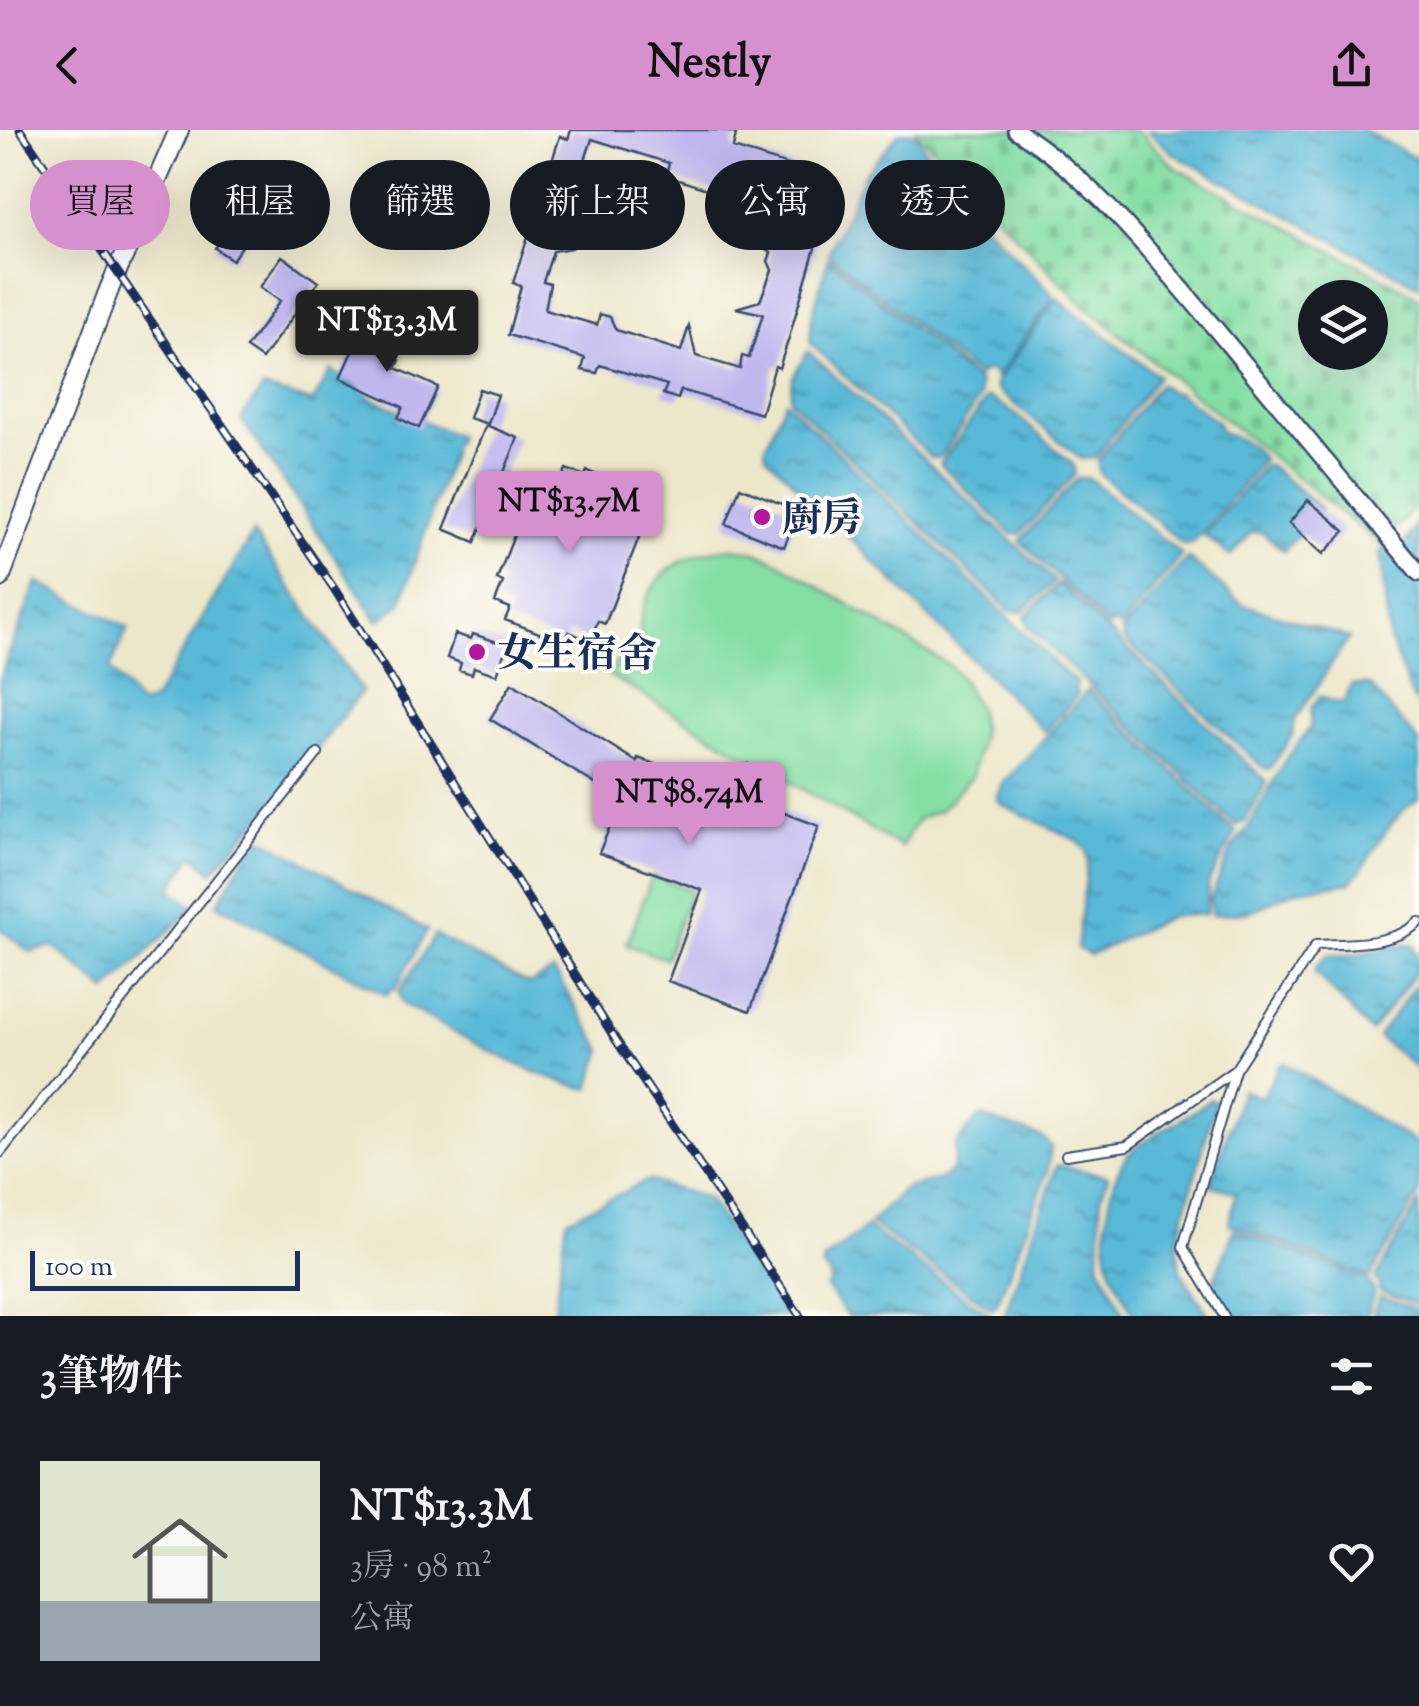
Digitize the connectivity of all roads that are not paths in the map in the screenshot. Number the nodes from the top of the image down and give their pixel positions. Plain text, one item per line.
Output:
1 (179, 130) edge
2 (1016, 130) edge
3 (1419, 572) edge
4 (0, 578) edge
5 (318, 753) dead end
6 (1419, 922) edge
7 (1236, 1070) junction
8 (0, 1153) edge
9 (1066, 1155) dead end
10 (1224, 1316) edge

1 - 4 street
2 - 3 street
5 - 8 lane
6 - 7 lane
7 - 9 lane
7 - 10 lane

